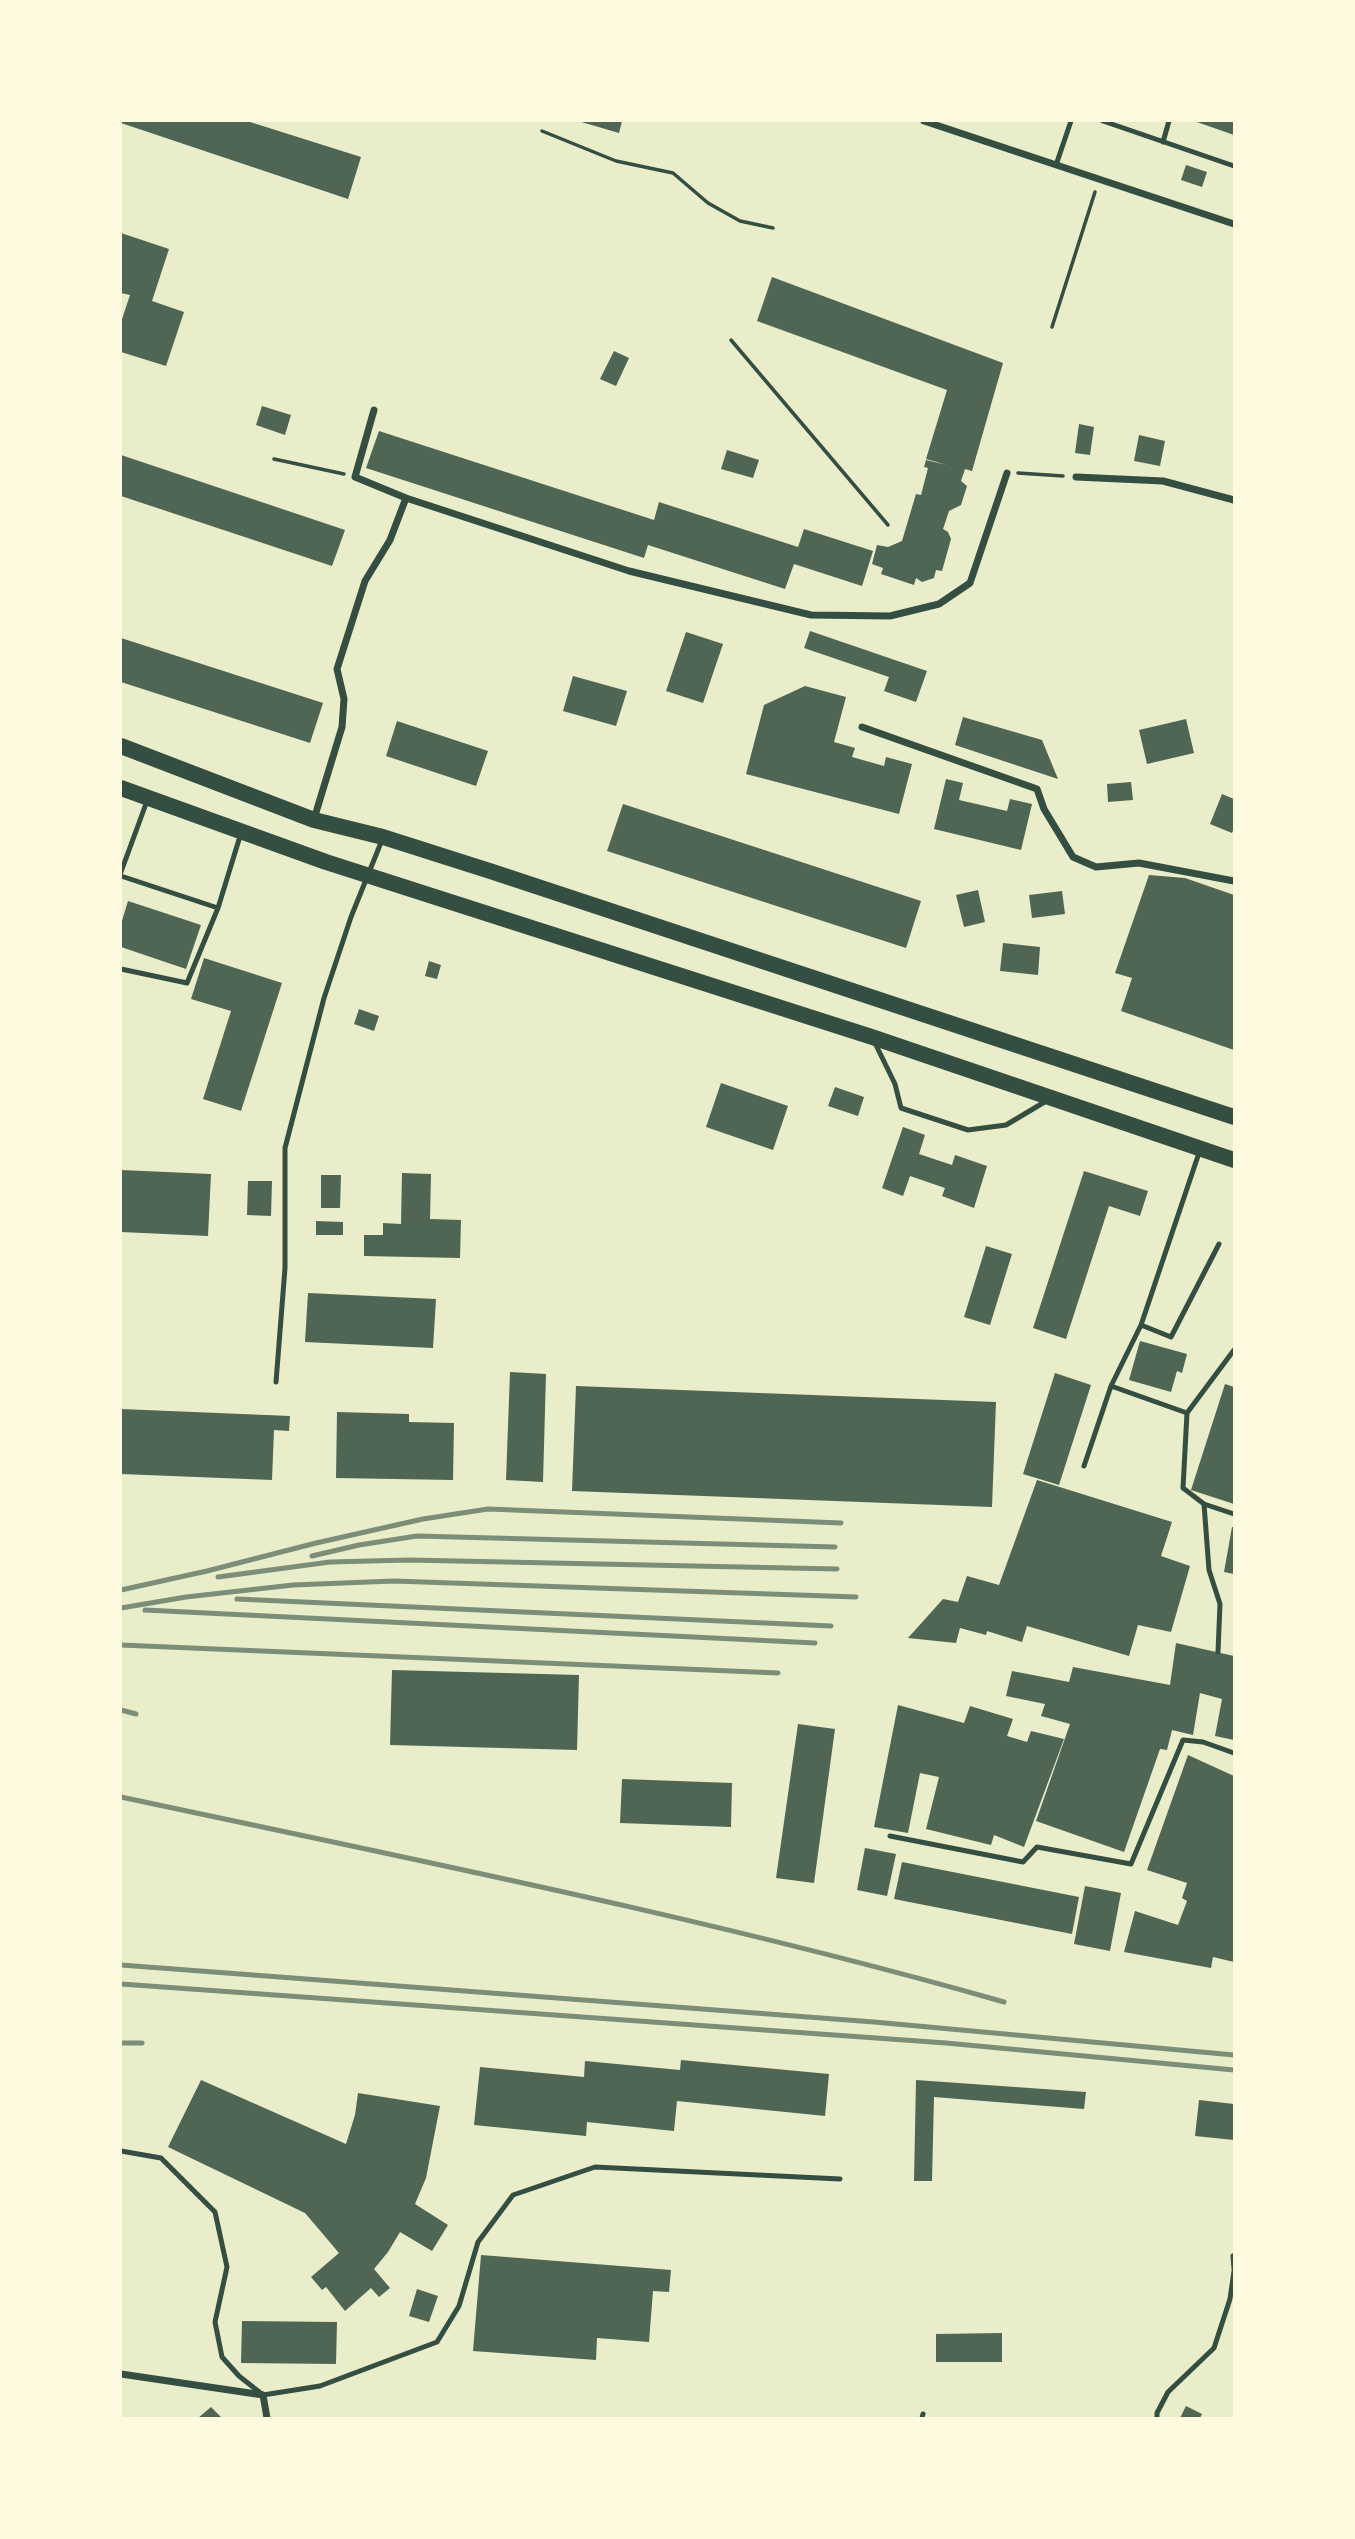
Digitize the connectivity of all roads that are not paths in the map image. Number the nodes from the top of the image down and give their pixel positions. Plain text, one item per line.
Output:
1 (1071, 121) edge
2 (1103, 121) edge
3 (1170, 121) edge
4 (929, 122) edge
5 (1163, 142) junction
6 (1056, 165) junction
7 (1234, 166) edge
8 (1234, 224) edge
9 (374, 410) dead end
10 (1007, 473) road end
11 (1076, 477) road end
12 (406, 498) junction
13 (1234, 500) edge
14 (862, 727) dead end
15 (121, 746) edge
16 (121, 788) edge
17 (148, 798) junction
18 (314, 820) junction
19 (242, 832) junction
20 (383, 837) junction
21 (121, 874) edge
22 (369, 877) junction
23 (1234, 881) edge
24 (218, 908) junction
25 (121, 968) edge
26 (872, 1037) junction
27 (1053, 1097) junction
28 (1234, 1117) edge
29 (1200, 1148) junction
30 (1234, 1160) edge
31 (1219, 1244) dead end
32 (1141, 1325) junction
33 (1234, 1350) edge
34 (276, 1382) dead end
35 (1111, 1386) junction
36 (1187, 1413) junction
37 (1084, 1466) dead end
38 (1204, 1504) junction
39 (1234, 1514) edge
40 (1218, 1652) dead end
41 (1234, 1753) edge
42 (890, 1836) dead end
43 (121, 2151) edge
44 (840, 2179) dead end
45 (1233, 2256) edge
46 (1234, 2270) edge
47 (121, 2374) edge
48 (264, 2395) junction
49 (267, 2418) edge
50 (1157, 2418) edge

1 - 6 lane
2 - 5 lane
3 - 5 lane
4 - 6 street
5 - 7 lane
6 - 8 street
9 - 12 street
10 - 12 street
11 - 13 street
12 - 18 street
14 - 23 street
15 - 18 highway
16 - 17 highway
17 - 19 highway
17 - 21 lane
18 - 20 highway
19 - 22 highway
19 - 24 lane
20 - 22 lane
20 - 28 highway
21 - 24 lane
22 - 26 highway
22 - 34 lane
24 - 25 lane
26 - 27 highway
26 - 27 lane
27 - 29 highway
29 - 30 highway
29 - 32 lane
31 - 32 lane
32 - 35 lane
33 - 36 lane
35 - 36 lane
35 - 37 lane
36 - 38 lane
38 - 39 lane
38 - 40 lane
41 - 42 lane
43 - 48 lane
44 - 48 lane
45 - 46 lane
46 - 50 lane
47 - 48 street
48 - 49 street

